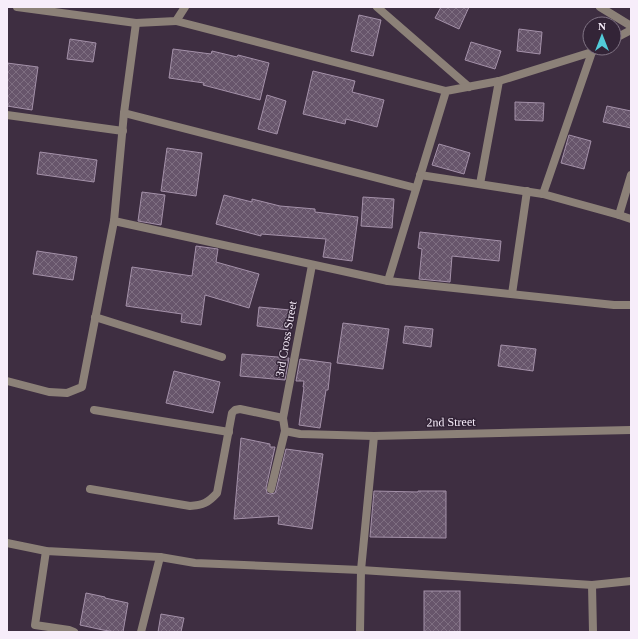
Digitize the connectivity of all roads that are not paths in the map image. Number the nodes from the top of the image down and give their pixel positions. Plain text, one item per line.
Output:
1 (17, 7) edge
2 (185, 7) edge
3 (378, 7) edge
4 (600, 7) edge
5 (176, 21) junction
6 (136, 23) junction
7 (631, 26) edge
8 (631, 30) edge
9 (622, 35) edge
10 (582, 54) edge
11 (593, 56) edge
12 (499, 81) junction
13 (469, 87) junction
14 (446, 92) junction
15 (124, 114) junction
16 (7, 115) edge
17 (123, 131) junction
18 (420, 175) junction
19 (631, 175) edge
20 (480, 184) junction
21 (416, 188) junction
22 (527, 191) junction
23 (543, 194) junction
24 (619, 215) junction
25 (631, 219) edge
26 (114, 221) junction
27 (312, 265) junction
28 (388, 281) junction
29 (512, 294) junction
30 (631, 305) edge
31 (95, 317) junction
32 (222, 357) dead end
33 (7, 380) edge
34 (94, 410) dead end
35 (284, 418) junction
36 (631, 430) edge
37 (285, 431) junction
38 (229, 432) junction
39 (374, 436) junction
40 (90, 489) dead end
41 (271, 489) dead end
42 (7, 543) edge
43 (46, 551) junction
44 (160, 557) junction
45 (361, 570) junction
46 (631, 581) edge
47 (592, 585) junction
48 (71, 631) edge
49 (141, 632) edge
50 (360, 632) edge
51 (594, 632) edge

1 - 6 street
2 - 5 street
3 - 13 street
4 - 7 street
5 - 6 street
5 - 14 street
6 - 15 street
8 - 9 street
10 - 12 street
11 - 23 street
12 - 13 street
12 - 20 street
13 - 14 street
14 - 18 street
15 - 17 street
15 - 21 street
16 - 17 street
17 - 26 street
18 - 20 street
18 - 21 street
19 - 24 street
20 - 22 street
21 - 28 street
22 - 23 street
22 - 29 street
23 - 24 street
24 - 25 street
26 - 27 street
26 - 31 street
27 - 28 street
27 - 35 street, 3rd Cross Street
28 - 29 street
29 - 30 street
31 - 32 street
31 - 33 street
34 - 38 street
35 - 37 street
35 - 38 street
36 - 39 street, 2nd Street
37 - 39 street, 2nd Street
37 - 41 street
38 - 40 street
39 - 45 street
42 - 43 street
43 - 44 street
43 - 48 street
44 - 45 street
44 - 49 street
45 - 47 street
45 - 50 street
46 - 47 street
47 - 51 street

